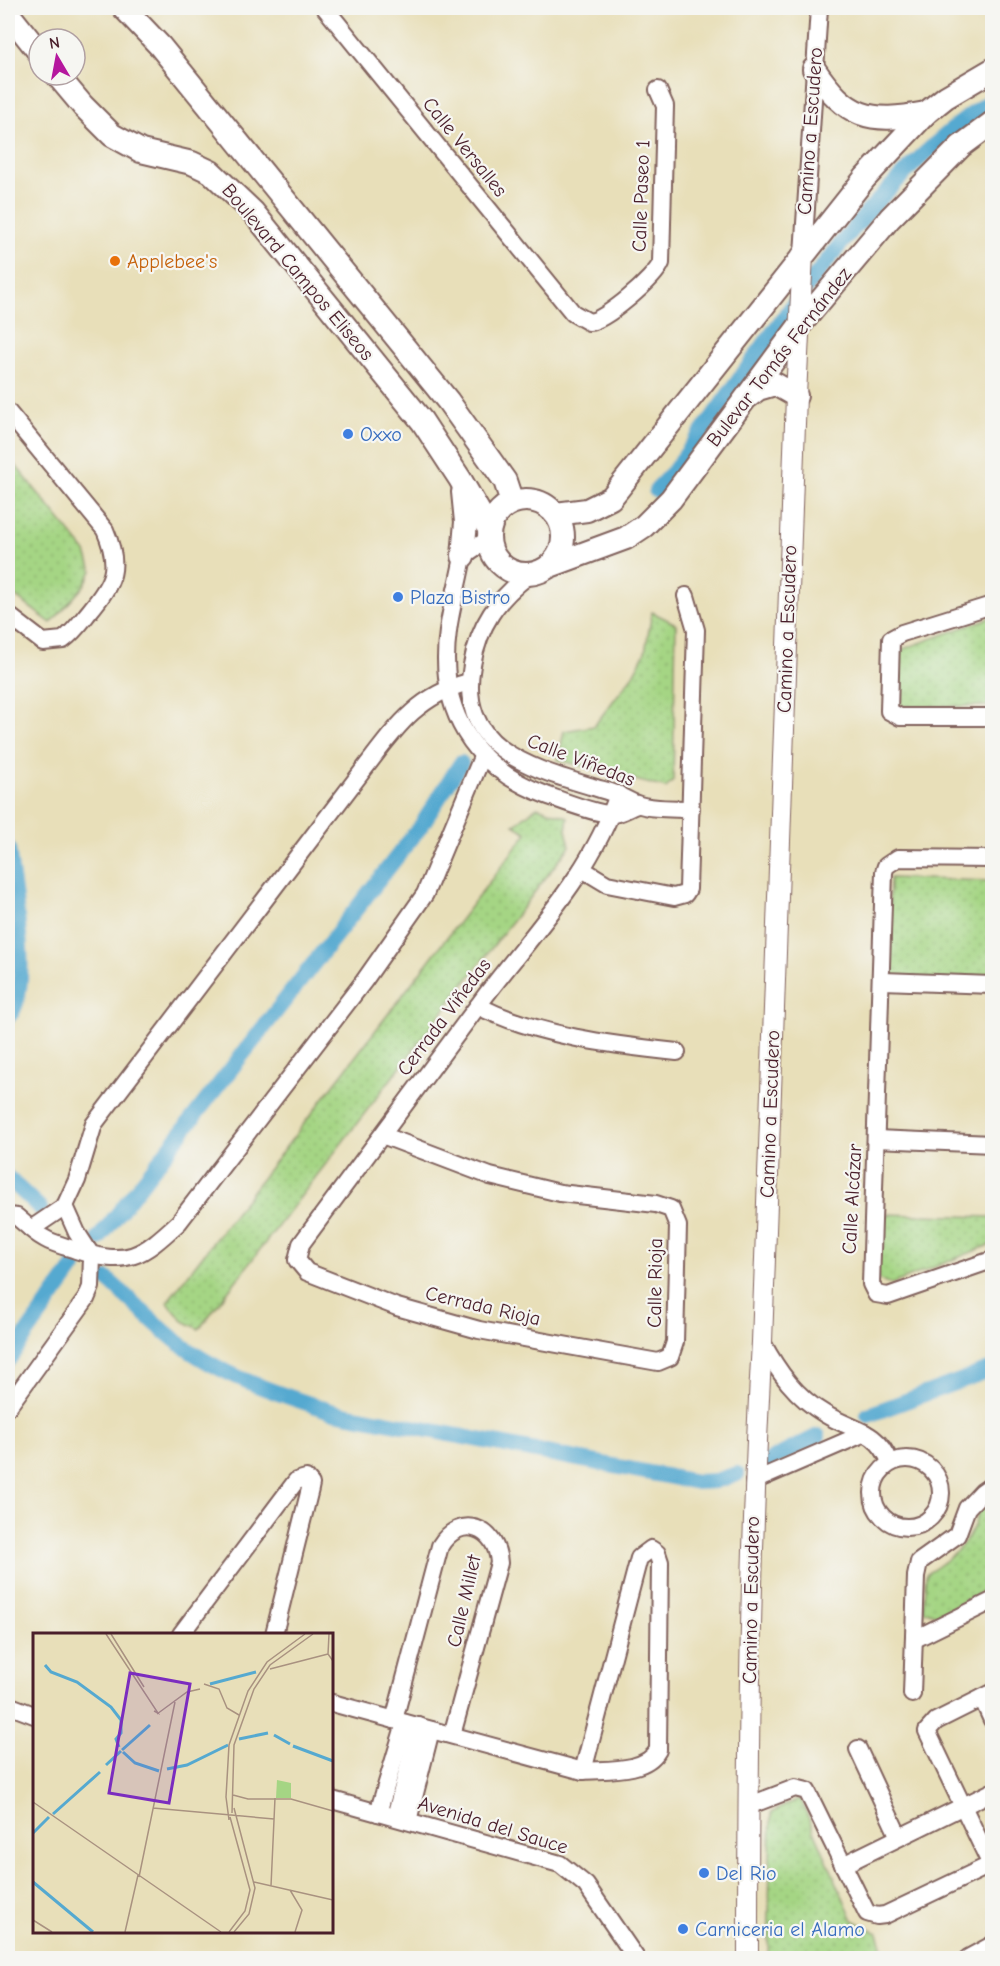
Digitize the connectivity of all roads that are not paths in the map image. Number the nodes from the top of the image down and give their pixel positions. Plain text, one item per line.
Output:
1 (124, 8) edge
2 (325, 8) edge
3 (819, 8) edge
4 (8, 13) edge
5 (27, 37) edge
6 (814, 69) junction
7 (993, 70) edge
8 (67, 87) edge
9 (658, 90) dead end
10 (926, 113) junction
11 (993, 123) edge
12 (803, 262) junction
13 (573, 313) joint
14 (801, 315) junction
15 (796, 396) junction
16 (745, 399) junction
17 (8, 412) edge
18 (460, 479) junction
19 (512, 502) junction
20 (556, 514) junction
21 (489, 534) junction
22 (463, 556) junction
23 (550, 566) junction
24 (529, 575) junction
25 (686, 596) dead end
26 (993, 605) edge
27 (8, 615) edge
28 (469, 682) junction
29 (449, 687) junction
30 (993, 717) edge
31 (482, 757) junction
32 (531, 768) junction
33 (520, 785) junction
34 (618, 795) junction
35 (637, 805) junction
36 (692, 809) junction
37 (611, 814) junction
38 (993, 859) edge
39 (582, 869) junction
40 (883, 981) junction
41 (993, 985) edge
42 (478, 1006) junction
43 (677, 1052) dead end
44 (382, 1135) junction
45 (876, 1139) junction
46 (993, 1144) edge
47 (65, 1206) junction
48 (8, 1216) edge
49 (31, 1229) junction
50 (92, 1256) junction
51 (297, 1260) joint
52 (993, 1260) edge
53 (762, 1342) junction
54 (670, 1357) joint
55 (8, 1407) edge
56 (865, 1433) junction
57 (890, 1462) junction
58 (754, 1481) junction
59 (993, 1485) edge
60 (939, 1506) junction
61 (964, 1514) junction
62 (924, 1523) junction
63 (936, 1549) junction
64 (993, 1601) edge
65 (182, 1633) edge
66 (274, 1633) edge
67 (915, 1639) junction
68 (912, 1694) dead end
69 (987, 1696) edge
70 (333, 1703) edge
71 (8, 1705) edge
72 (33, 1714) edge
73 (993, 1720) edge
74 (413, 1724) junction
75 (452, 1735) junction
76 (858, 1749) dead end
77 (583, 1771) junction
78 (993, 1792) edge
79 (333, 1800) edge
80 (748, 1806) junction
81 (963, 1806) junction
82 (378, 1813) junction
83 (402, 1819) junction
84 (899, 1837) junction
85 (843, 1865) junction
86 (992, 1865) edge
87 (993, 1945) edge
88 (636, 1959) edge
89 (748, 1959) edge
90 (968, 1959) edge

1 - 19 main road, Boulevard Campos Eliseos
2 - 13 street, Calle Versalles
3 - 6 street, Camino a Escudero
4 - 5 main road
6 - 10 main road
6 - 12 street, Camino a Escudero
7 - 10 main road
8 - 18 main road, Boulevard Campos Eliseos
9 - 13 street, Calle Paseo 1
10 - 12 main road
11 - 14 main road, Bulevar Tomás Fernández
12 - 14 street, Camino a Escudero
12 - 20 main road
14 - 15 street, Camino a Escudero
14 - 16 main road, Bulevar Tomás Fernández
15 - 16 main road
15 - 53 street, Camino a Escudero
16 - 23 main road, Bulevar Tomás Fernández
17 - 27 street
18 - 21 main road, Boulevard Campos Eliseos
18 - 22 main road
19 - 20 main road
19 - 21 main road
20 - 23 main road
21 - 22 street
21 - 24 main road
22 - 29 street, Calle Viñedas
23 - 24 main road
24 - 28 street, Calle Viñedas
25 - 36 street
26 - 30 street
28 - 29 street
28 - 32 street, Calle Viñedas
29 - 31 street, Calle Viñedas
29 - 47 street
31 - 33 street, Calle Viñedas
31 - 50 street
32 - 33 street
32 - 34 street, Calle Viñedas
33 - 37 street, Calle Viñedas
34 - 35 street, Calle Viñedas
34 - 37 street, Cerrada Viñedas
35 - 36 street, Calle Viñedas
35 - 37 street, Calle Viñedas
36 - 39 street
37 - 39 street, Cerrada Viñedas
38 - 40 street, Calle Alcázar
39 - 42 street, Cerrada Viñedas
40 - 41 street
40 - 45 street, Calle Alcázar
42 - 43 street
42 - 44 street, Cerrada Viñedas
44 - 51 street, Cerrada Viñedas
44 - 54 street, Calle Rioja
45 - 46 street
45 - 52 street, Calle Alcázar
47 - 49 street
47 - 50 street
48 - 49 street
49 - 50 street
50 - 55 street
51 - 54 street, Cerrada Rioja
53 - 56 street
53 - 58 street, Camino a Escudero
56 - 57 street
56 - 58 street
57 - 60 street
57 - 62 street
58 - 80 street, Camino a Escudero
59 - 61 street
60 - 61 street
60 - 62 street
61 - 63 street
62 - 63 street
63 - 67 street
64 - 67 street
65 - 66 street
67 - 68 street
69 - 73 street
69 - 81 street
70 - 74 street
71 - 72 street
74 - 75 street
74 - 75 street, Calle Millet
74 - 82 street
74 - 83 street
75 - 77 street
76 - 84 street
77 - 77 street
78 - 81 street
79 - 82 street, Avenida del Sauce
80 - 85 street
80 - 89 street, Camino a Escudero
81 - 84 street
81 - 86 street
82 - 83 street, Avenida del Sauce
83 - 88 street, Avenida del Sauce
84 - 85 street
85 - 86 street
87 - 90 street

